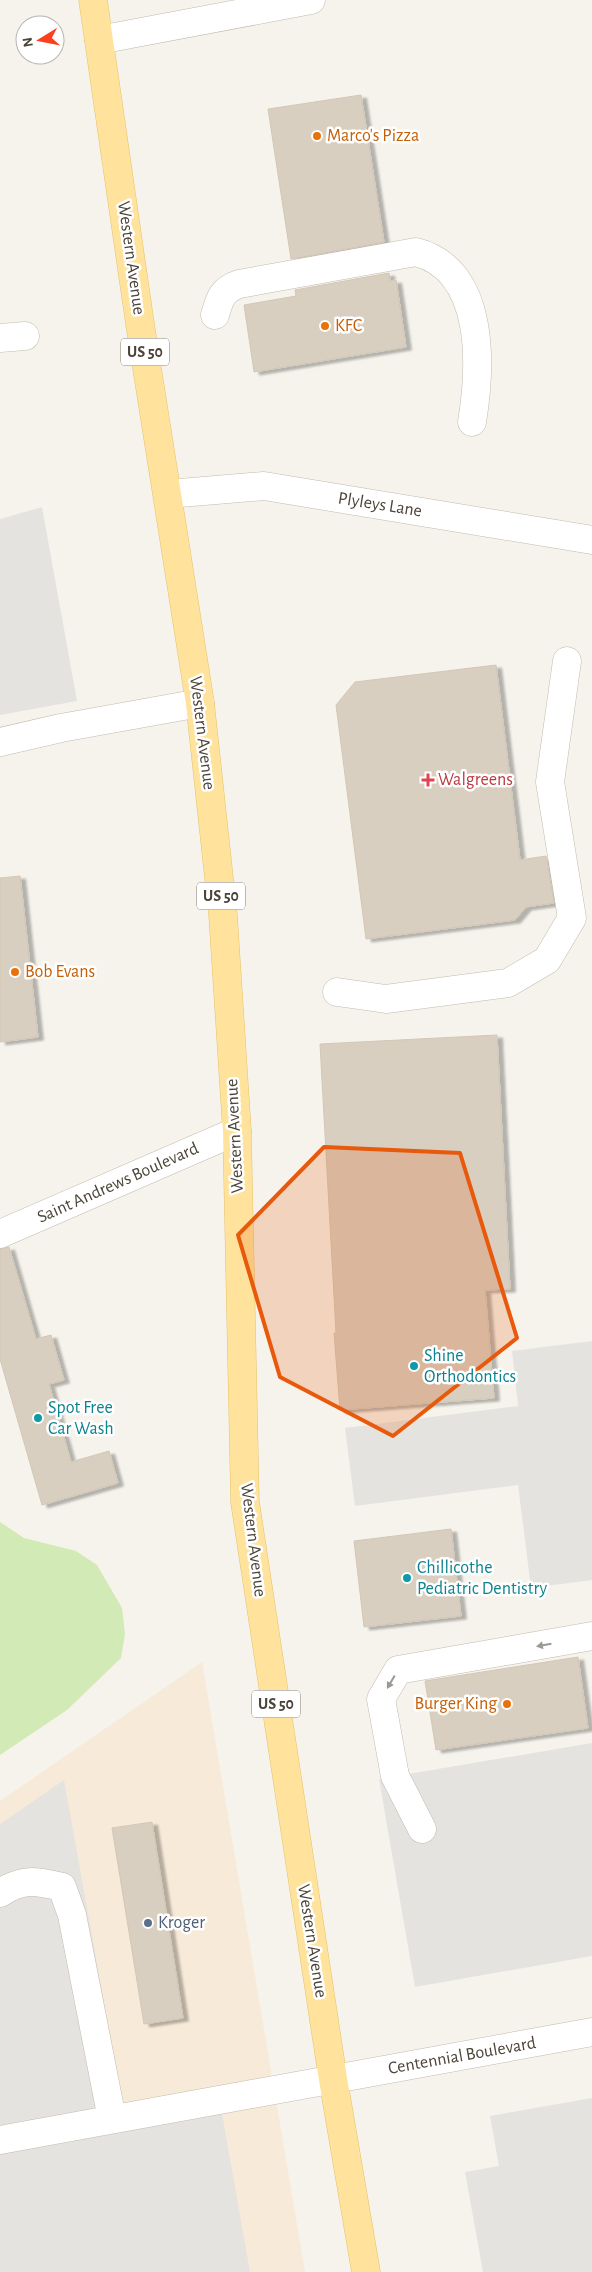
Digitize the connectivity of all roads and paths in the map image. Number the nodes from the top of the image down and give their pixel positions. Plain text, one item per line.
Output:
1 (93, 0) edge
2 (311, 0) edge
3 (100, 40) junction
4 (215, 315) dead end
5 (472, 422) dead end
6 (168, 494) junction
7 (592, 540) edge
8 (567, 661) dead end
9 (200, 703) junction
10 (0, 742) edge
11 (336, 992) dead end
12 (236, 1131) junction
13 (0, 1234) edge
14 (592, 1636) edge
15 (422, 1829) dead end
16 (0, 1893) edge
17 (592, 2032) edge
18 (333, 2079) junction
19 (112, 2119) junction
20 (0, 2140) edge
21 (366, 2272) edge

1 - 3 main road, Western Avenue / US 50
2 - 3 street
3 - 6 main road, Western Avenue / US 50
4 - 5 street
6 - 7 street, Plyleys Lane
6 - 9 main road, Western Avenue / US 50
8 - 11 street
9 - 10 street
9 - 12 main road, Western Avenue / US 50
12 - 13 street, Saint Andrews Boulevard
12 - 18 main road, Western Avenue / US 50
14 -> 15 street
16 - 19 street
17 - 18 street, Centennial Boulevard
18 - 19 street, Centennial Boulevard
18 - 21 main road, Western Avenue / US 50
19 - 20 street, Centennial Boulevard

